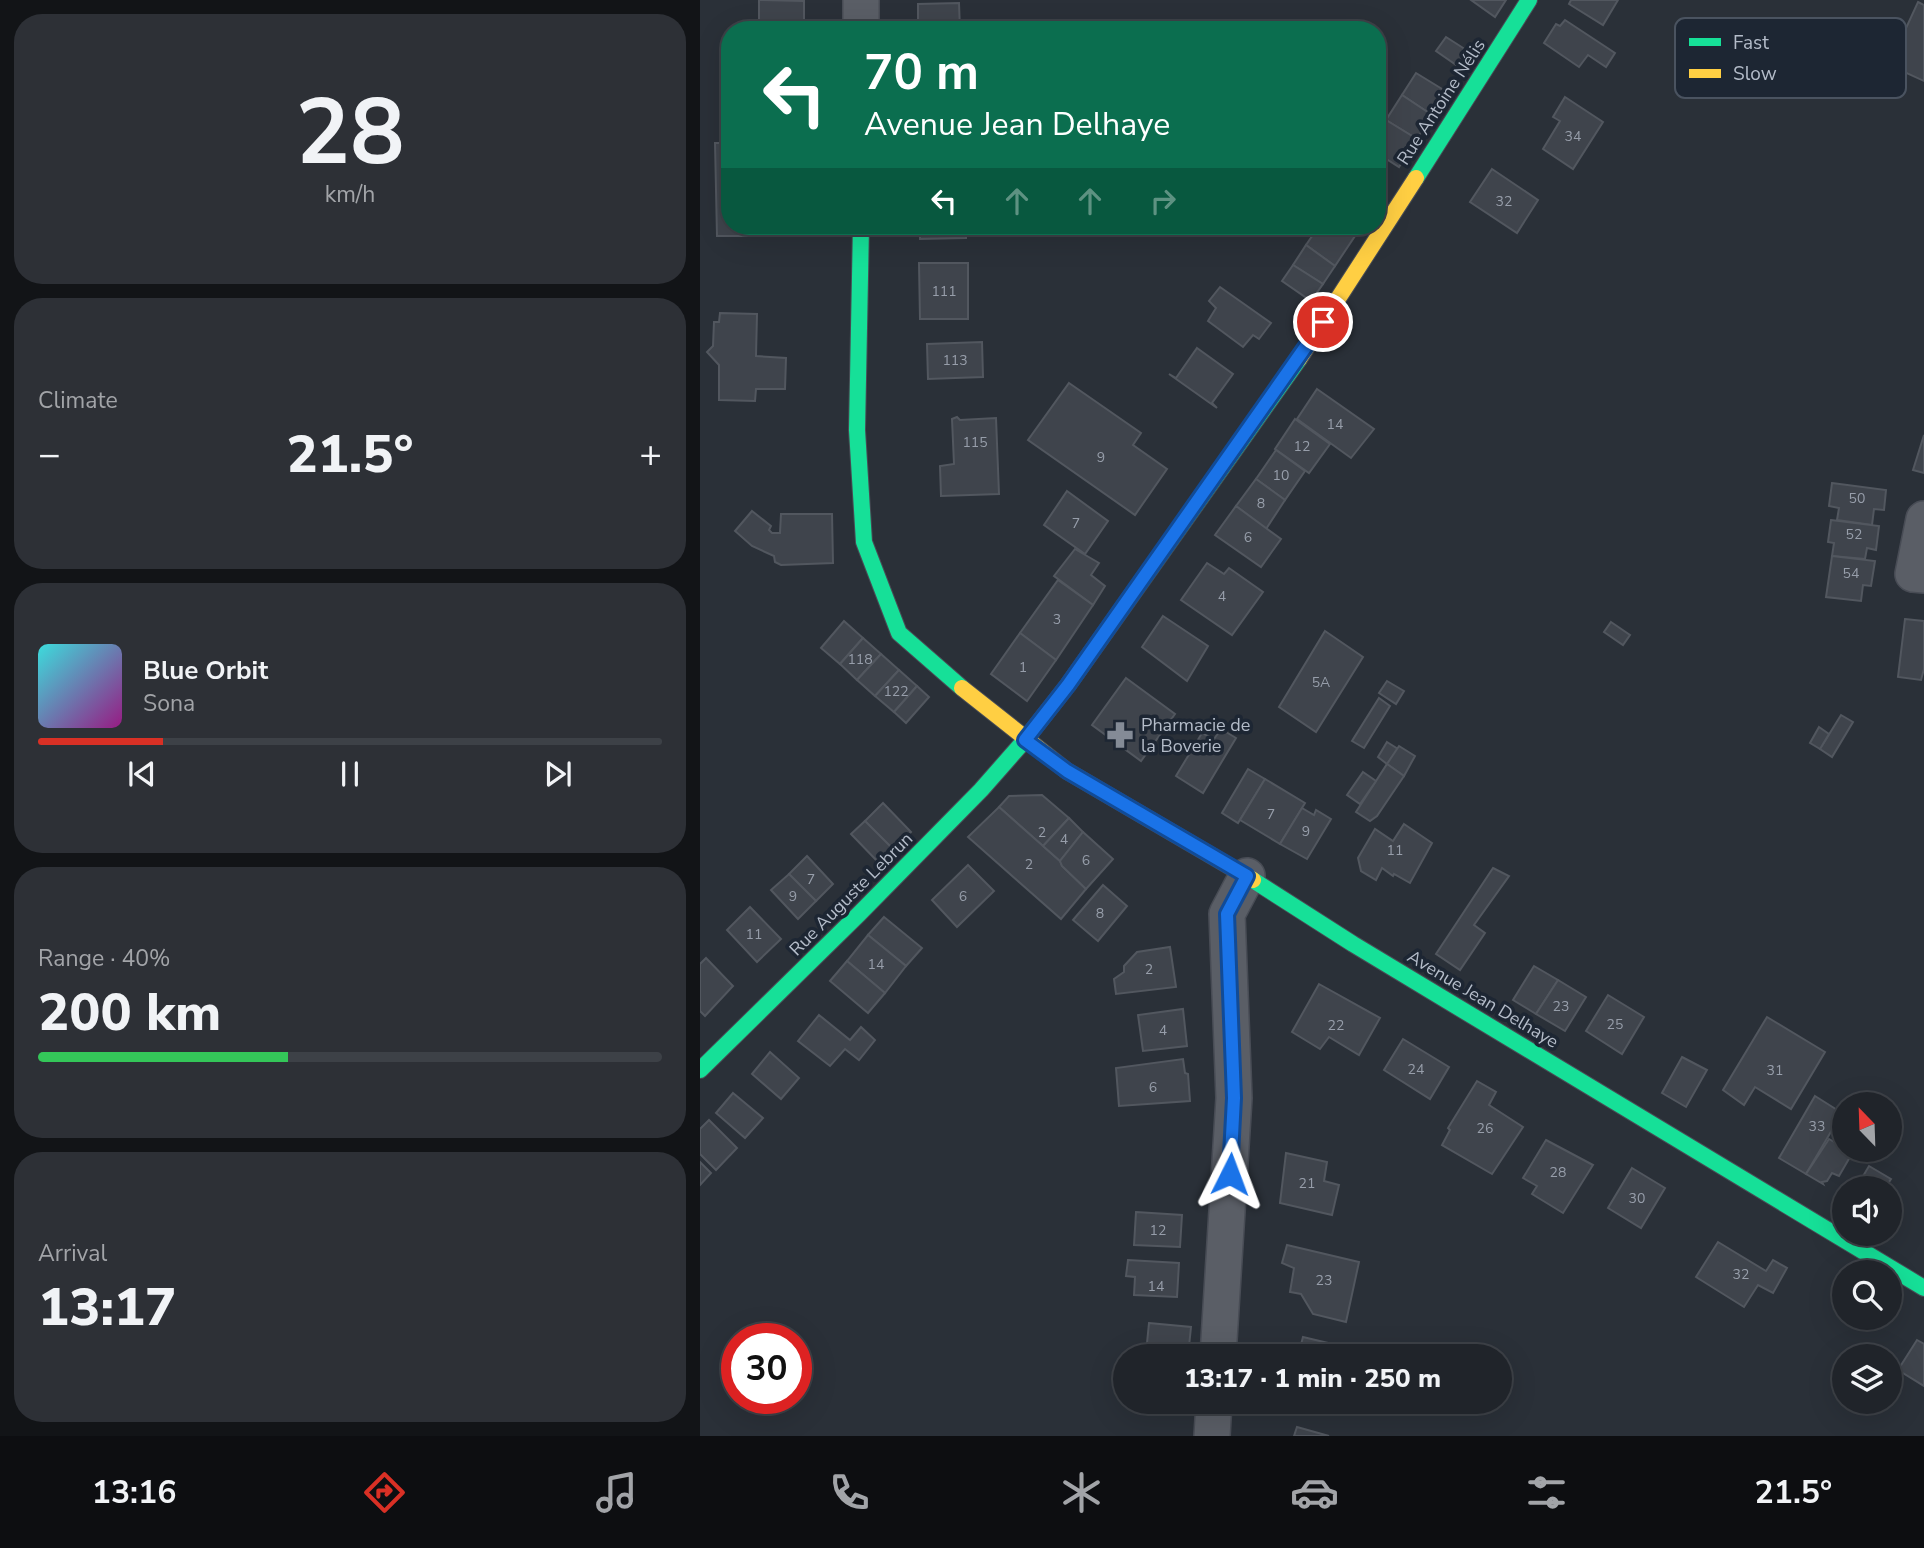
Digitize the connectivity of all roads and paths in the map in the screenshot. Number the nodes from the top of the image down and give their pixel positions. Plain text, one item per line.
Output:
1 (861, 0) edge
2 (1529, 0) edge
3 (861, 21) edge
4 (1386, 223) edge
5 (861, 235) edge
6 (1378, 235) edge
7 (1924, 519) edge
8 (1924, 575) edge
9 (1025, 740) junction
10 (1247, 876) junction
11 (700, 1070) edge
12 (1924, 1288) edge
13 (1219, 1344) edge
14 (1213, 1414) edge
15 (1212, 1436) edge

1 - 3 street
2 - 4 street, Rue Antoine Nélis
5 - 9 street, Avenue Jean Delhaye
6 - 9 street, Rue Antoine Nélis
7 - 8 street
9 - 10 street, Avenue Jean Delhaye
9 - 11 street, Rue Auguste Lebrun
10 - 12 street, Avenue Jean Delhaye
10 - 13 street
14 - 15 street

